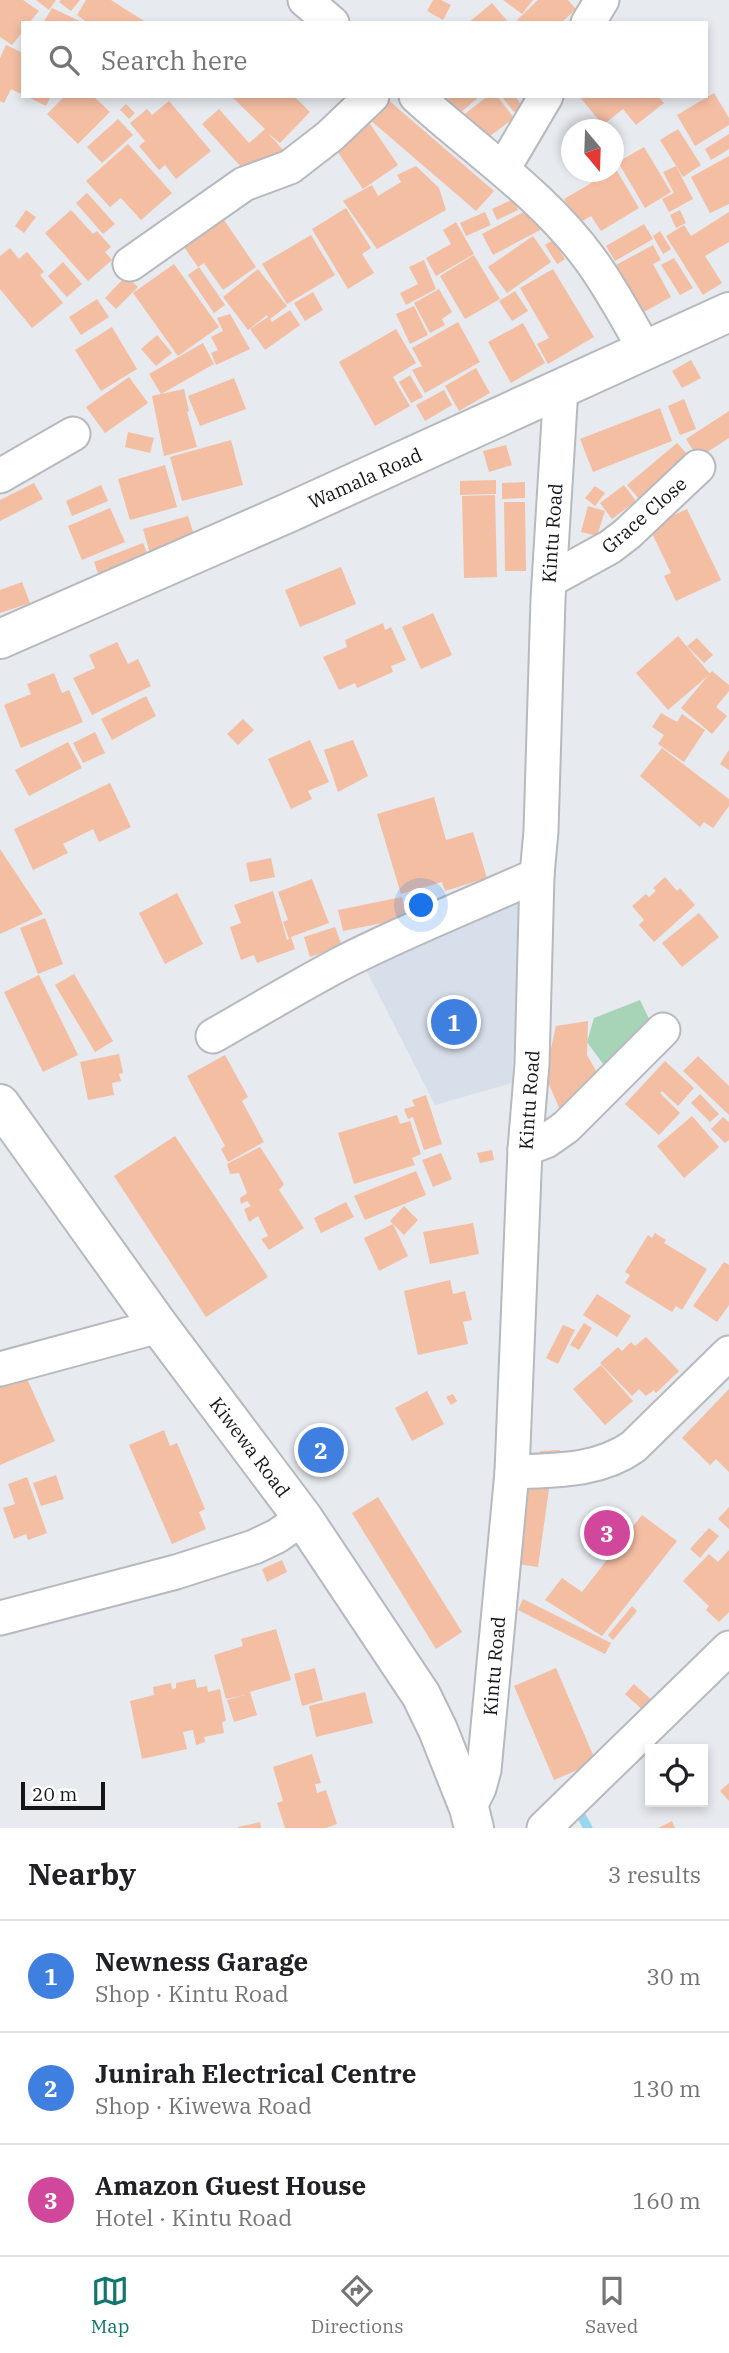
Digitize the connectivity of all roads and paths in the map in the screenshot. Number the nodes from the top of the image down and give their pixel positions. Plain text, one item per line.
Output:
1 (305, 0) edge
2 (602, 0) edge
3 (330, 21) edge
4 (590, 21) edge
5 (370, 98) edge
6 (418, 98) edge
7 (545, 98) edge
8 (503, 170) junction
9 (130, 264) dead end
10 (729, 312) edge
11 (645, 350) junction
12 (561, 387) junction
13 (73, 434) dead end
14 (698, 467) dead end
15 (0, 476) edge
16 (550, 580) junction
17 (0, 639) edge
18 (537, 875) junction
19 (663, 1030) dead end
20 (213, 1036) dead end
21 (0, 1104) edge
22 (525, 1149) junction
23 (159, 1326) junction
24 (729, 1353) edge
25 (0, 1369) edge
26 (512, 1472) junction
27 (303, 1518) junction
28 (0, 1618) edge
29 (729, 1648) edge
30 (472, 1818) edge
31 (544, 1828) edge

1 - 3 street
2 - 4 street
5 - 9 street
6 - 8 street
7 - 8 street
8 - 11 street
10 - 11 street, Wamala Road
11 - 12 street, Wamala Road
12 - 16 street, Kintu Road
12 - 17 street, Wamala Road
13 - 15 street
14 - 16 street, Grace Close
16 - 18 street, Kintu Road
18 - 20 street
18 - 22 street, Kintu Road
19 - 22 street
21 - 23 street, Kiwewa Road
22 - 26 street, Kintu Road
23 - 25 street
23 - 27 street, Kiwewa Road
24 - 26 street
26 - 30 street, Kintu Road
27 - 28 street
27 - 30 street, Kiwewa Road
29 - 31 street

